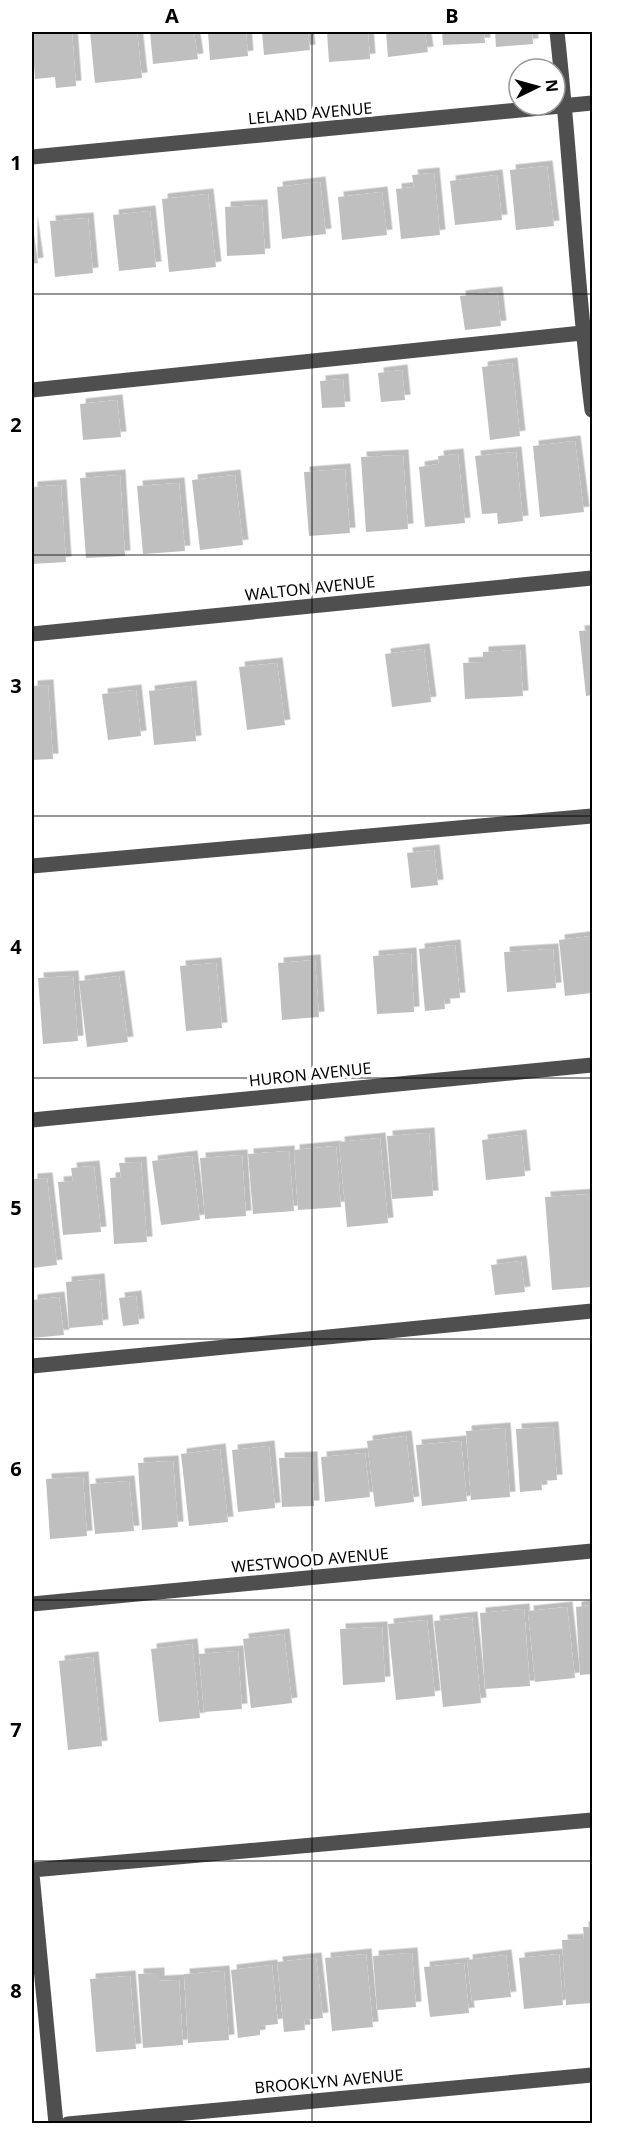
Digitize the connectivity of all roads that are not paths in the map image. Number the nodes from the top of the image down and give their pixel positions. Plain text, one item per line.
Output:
1 (557, 32) edge
2 (560, 57) edge
3 (592, 104) edge
4 (567, 106) edge
5 (507, 112) edge
6 (566, 117) edge
7 (32, 157) edge
8 (582, 333) junction
9 (32, 390) edge
10 (592, 410) edge
11 (592, 578) edge
12 (32, 634) edge
13 (592, 816) edge
14 (32, 866) edge
15 (592, 1065) edge
16 (32, 1120) edge
17 (592, 1311) edge
18 (32, 1366) edge
19 (592, 1551) edge
20 (32, 1604) edge
21 (592, 1820) edge
22 (32, 1872) edge
23 (592, 2075) edge
24 (56, 2124) edge
25 (68, 2124) edge

1 - 2 street
3 - 4 street, LELAND AVENUE
5 - 7 street, LELAND AVENUE
6 - 8 street
8 - 9 street
8 - 10 street
11 - 12 street, WALTON AVENUE
13 - 14 street
15 - 16 street, HURON AVENUE
17 - 18 street
19 - 20 street, WESTWOOD AVENUE
21 - 22 street
22 - 24 street
23 - 25 street, BROOKLYN AVENUE

